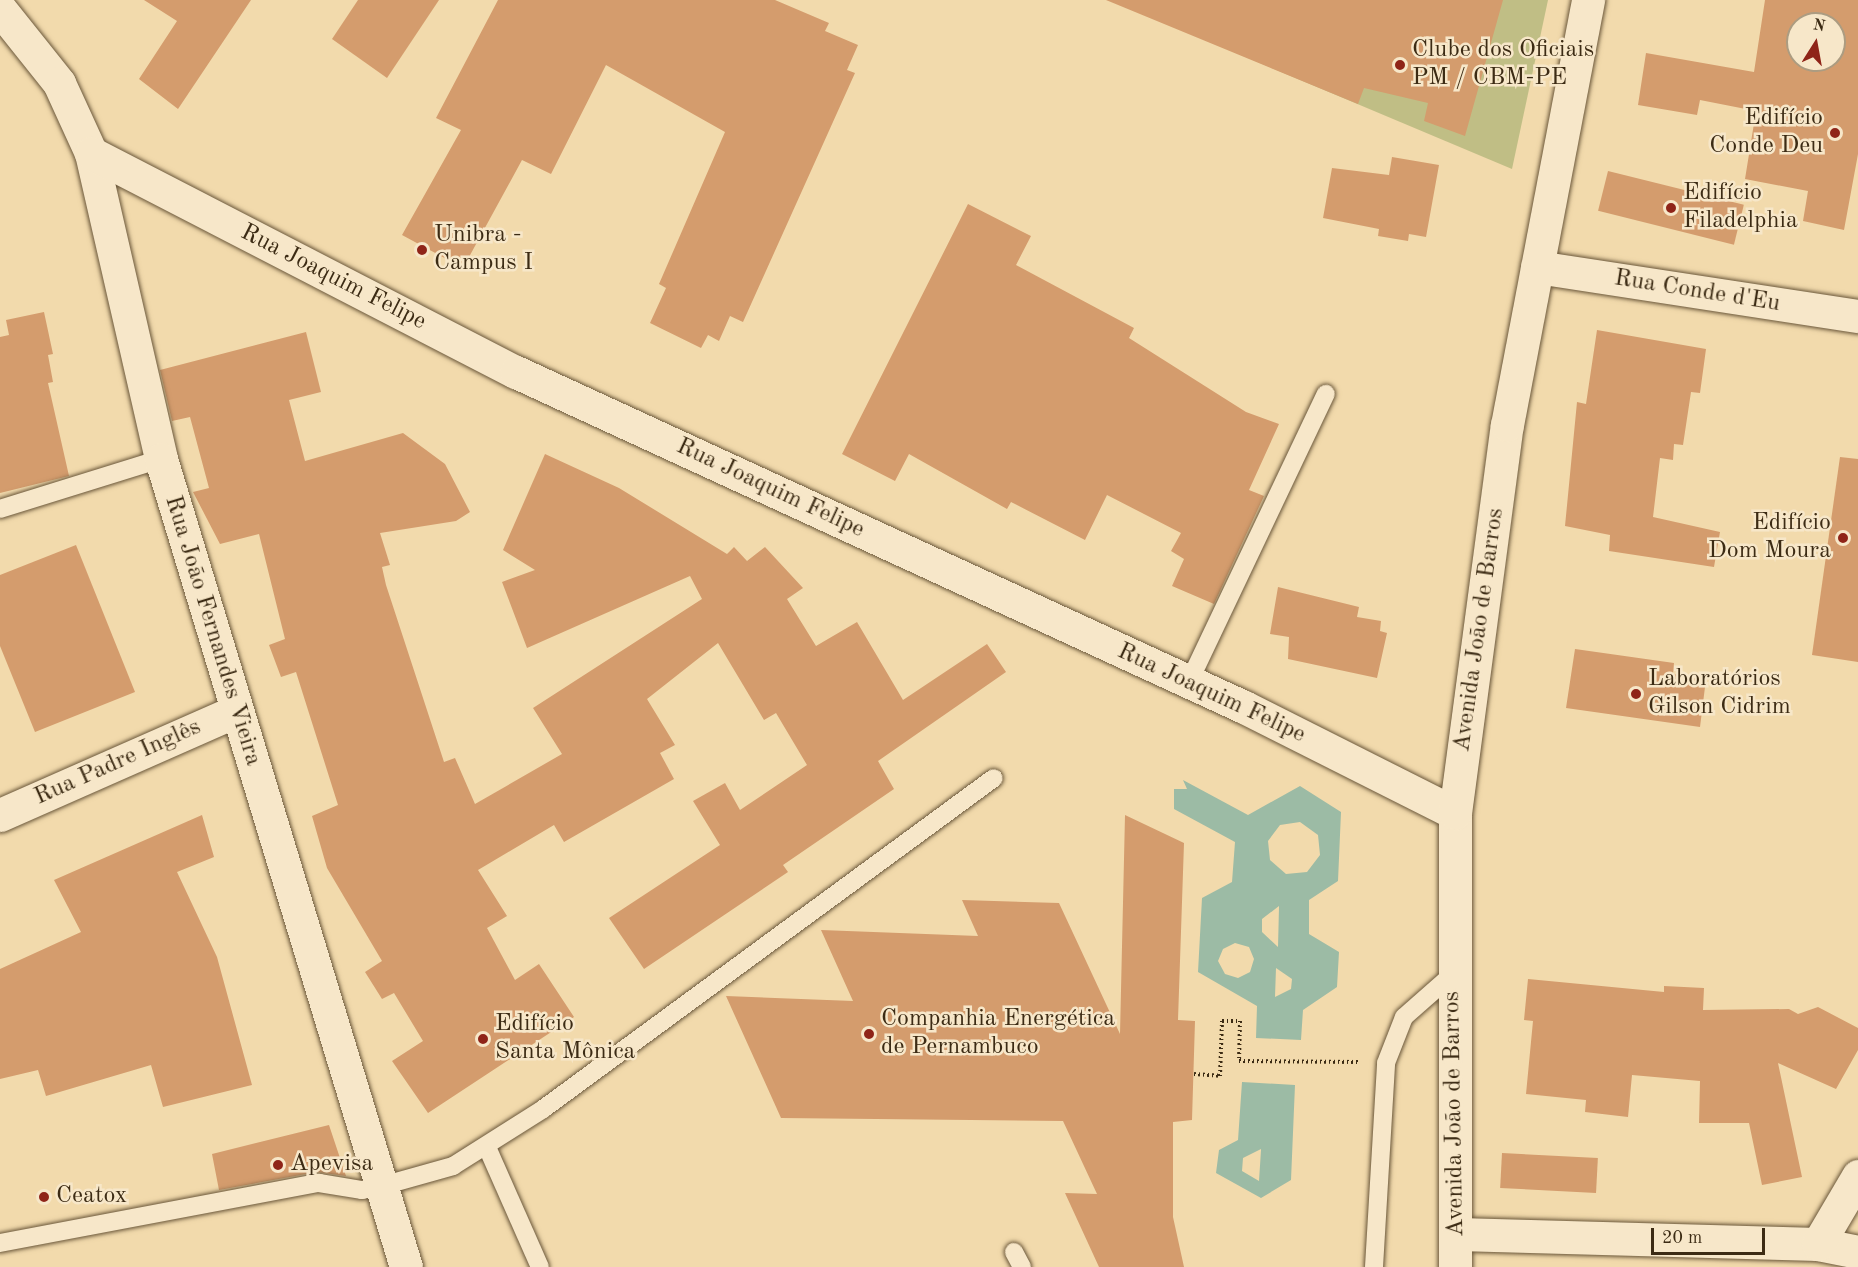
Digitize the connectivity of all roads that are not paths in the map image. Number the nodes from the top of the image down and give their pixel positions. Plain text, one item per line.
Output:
1 (1588, 0) edge
2 (0, 9) edge
3 (91, 153) junction
4 (1537, 267) junction
5 (1858, 316) edge
6 (1326, 394) dead end
7 (161, 459) junction
8 (0, 509) edge
9 (1189, 682) junction
10 (236, 711) junction
11 (994, 778) dead end
12 (1455, 813) junction
13 (0, 815) edge
14 (1454, 973) junction
15 (487, 1147) junction
16 (1858, 1176) edge
17 (382, 1186) junction
18 (1458, 1234) junction
19 (0, 1243) edge
20 (1818, 1244) junction
21 (1858, 1252) edge
22 (406, 1267) edge
23 (540, 1267) edge
24 (1374, 1267) edge
25 (1455, 1267) edge

1 - 4 main road, Avenida João de Barros
2 - 3 main road, Rua João Fernandes Vieira
3 - 7 main road, Rua João Fernandes Vieira
3 - 9 main road, Rua Joaquim Felipe
4 - 5 main road, Rua Conde d'Eu
4 - 12 main road, Avenida João de Barros
6 - 9 lane
7 - 8 lane
7 - 10 main road, Rua João Fernandes Vieira
9 - 12 main road, Rua Joaquim Felipe
10 - 13 main road, Rua Padre Inglês
10 - 17 main road, Rua João Fernandes Vieira
11 - 15 lane
12 - 14 main road, Avenida João de Barros
14 - 18 main road, Avenida João de Barros
14 - 24 lane
15 - 17 lane
15 - 23 lane
16 - 20 main road
17 - 19 lane
17 - 22 main road, Rua João Fernandes Vieira
18 - 20 main road
18 - 25 main road, Avenida João de Barros
20 - 21 main road

